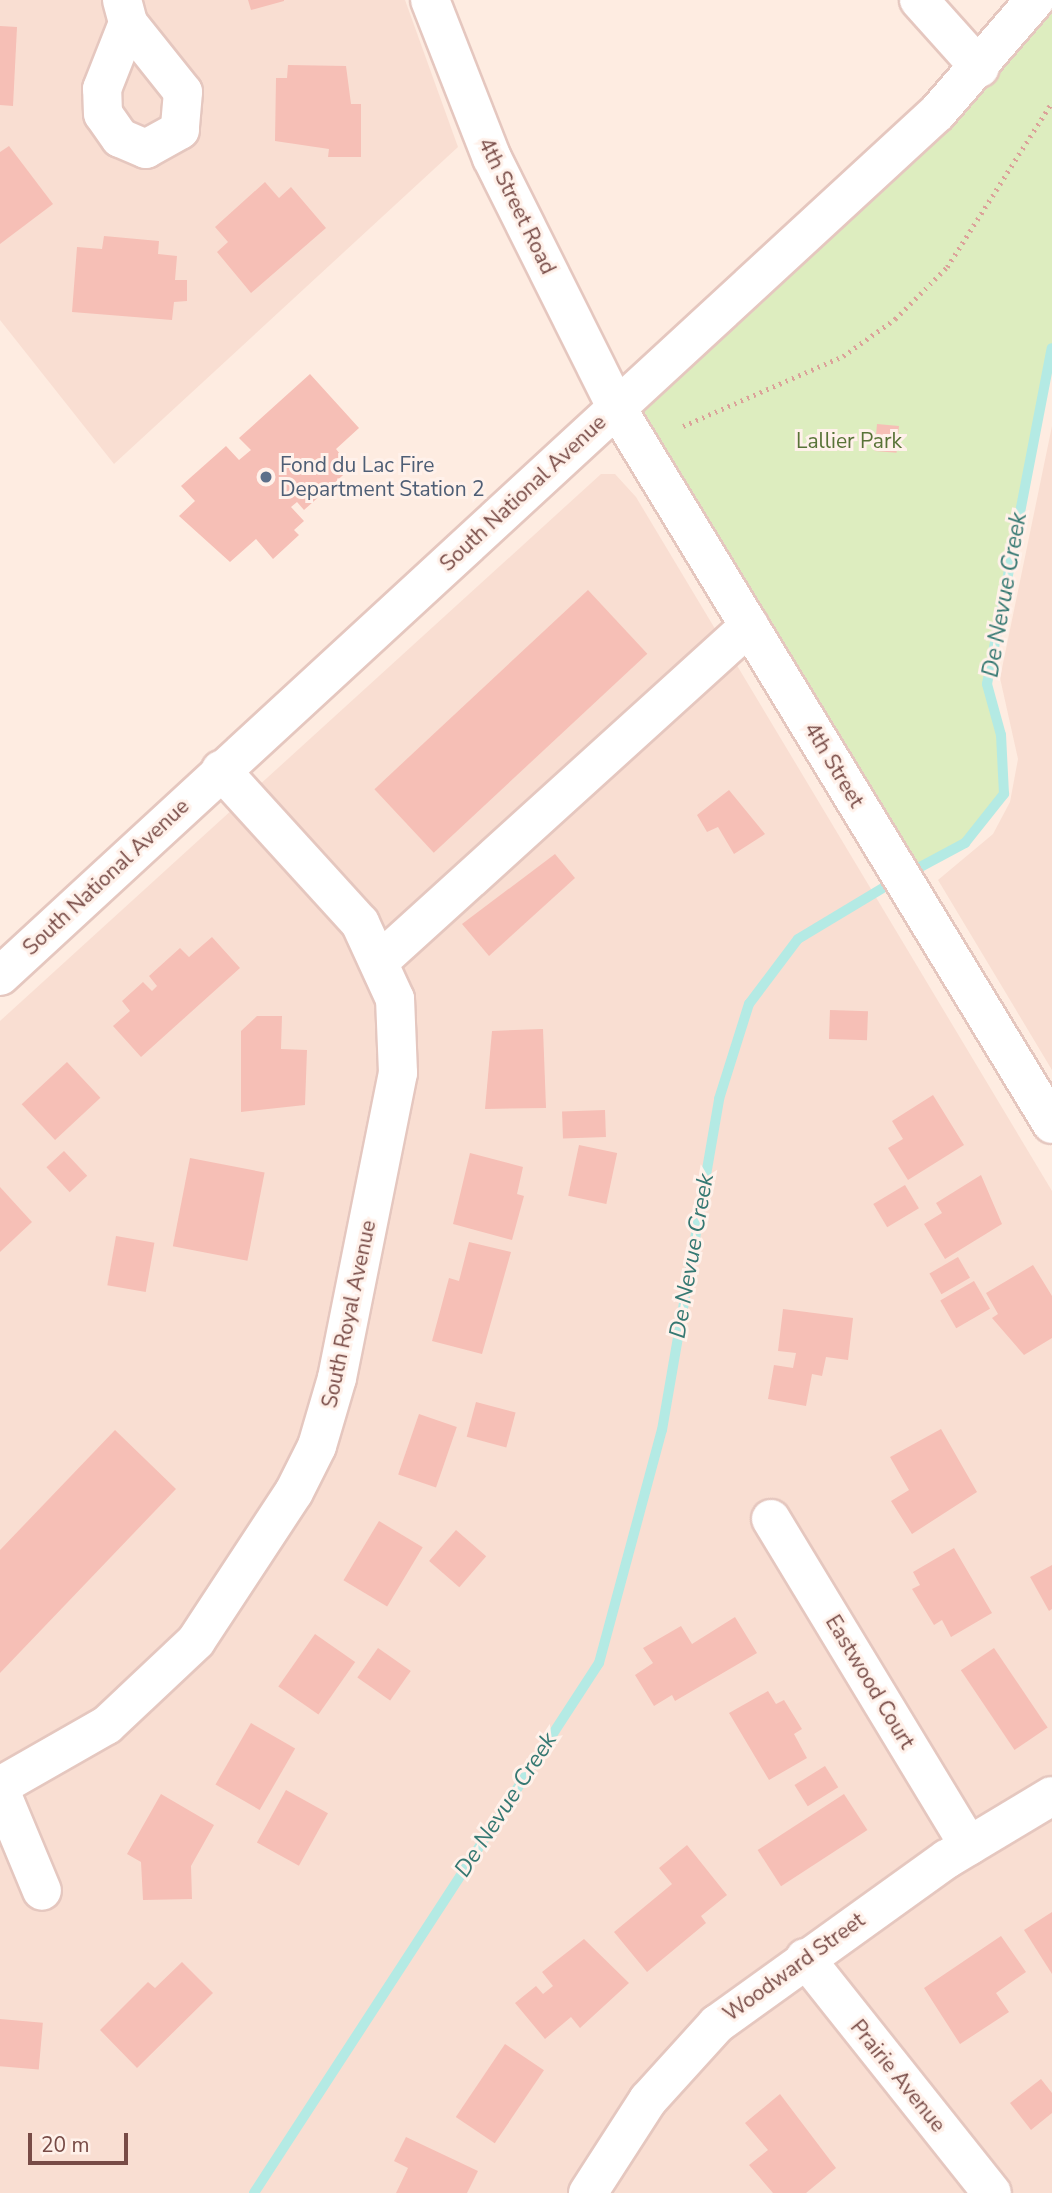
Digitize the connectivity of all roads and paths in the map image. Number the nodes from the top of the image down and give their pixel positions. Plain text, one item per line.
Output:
1 (919, 0) edge
2 (1035, 0) edge
3 (441, 6) edge
4 (980, 68) junction
5 (1052, 102) edge
6 (616, 407) junction
7 (683, 426) dead end
8 (749, 626) junction
9 (221, 770) junction
10 (382, 960) junction
11 (0, 976) edge
12 (1052, 1124) edge
13 (771, 1519) dead end
14 (0, 1788) edge
15 (1052, 1796) edge
16 (969, 1846) junction
17 (42, 1891) dead end
18 (805, 1958) junction
19 (588, 2193) edge
20 (992, 2193) edge

1 - 4 street
2 - 4 street, South National Avenue
3 - 6 street, 4th Street Road
4 - 6 street, South National Avenue
5 - 7 path
6 - 8 street, 4th Street
6 - 9 street, South National Avenue
8 - 10 street
8 - 12 street, 4th Street
9 - 10 street, South Royal Avenue
9 - 11 street, South National Avenue
10 - 14 street, South Royal Avenue
13 - 16 street, Eastwood Court
14 - 17 street
15 - 16 street, Woodward Street
16 - 18 street, Woodward Street
18 - 19 street, Woodward Street
18 - 20 street, Prairie Avenue

